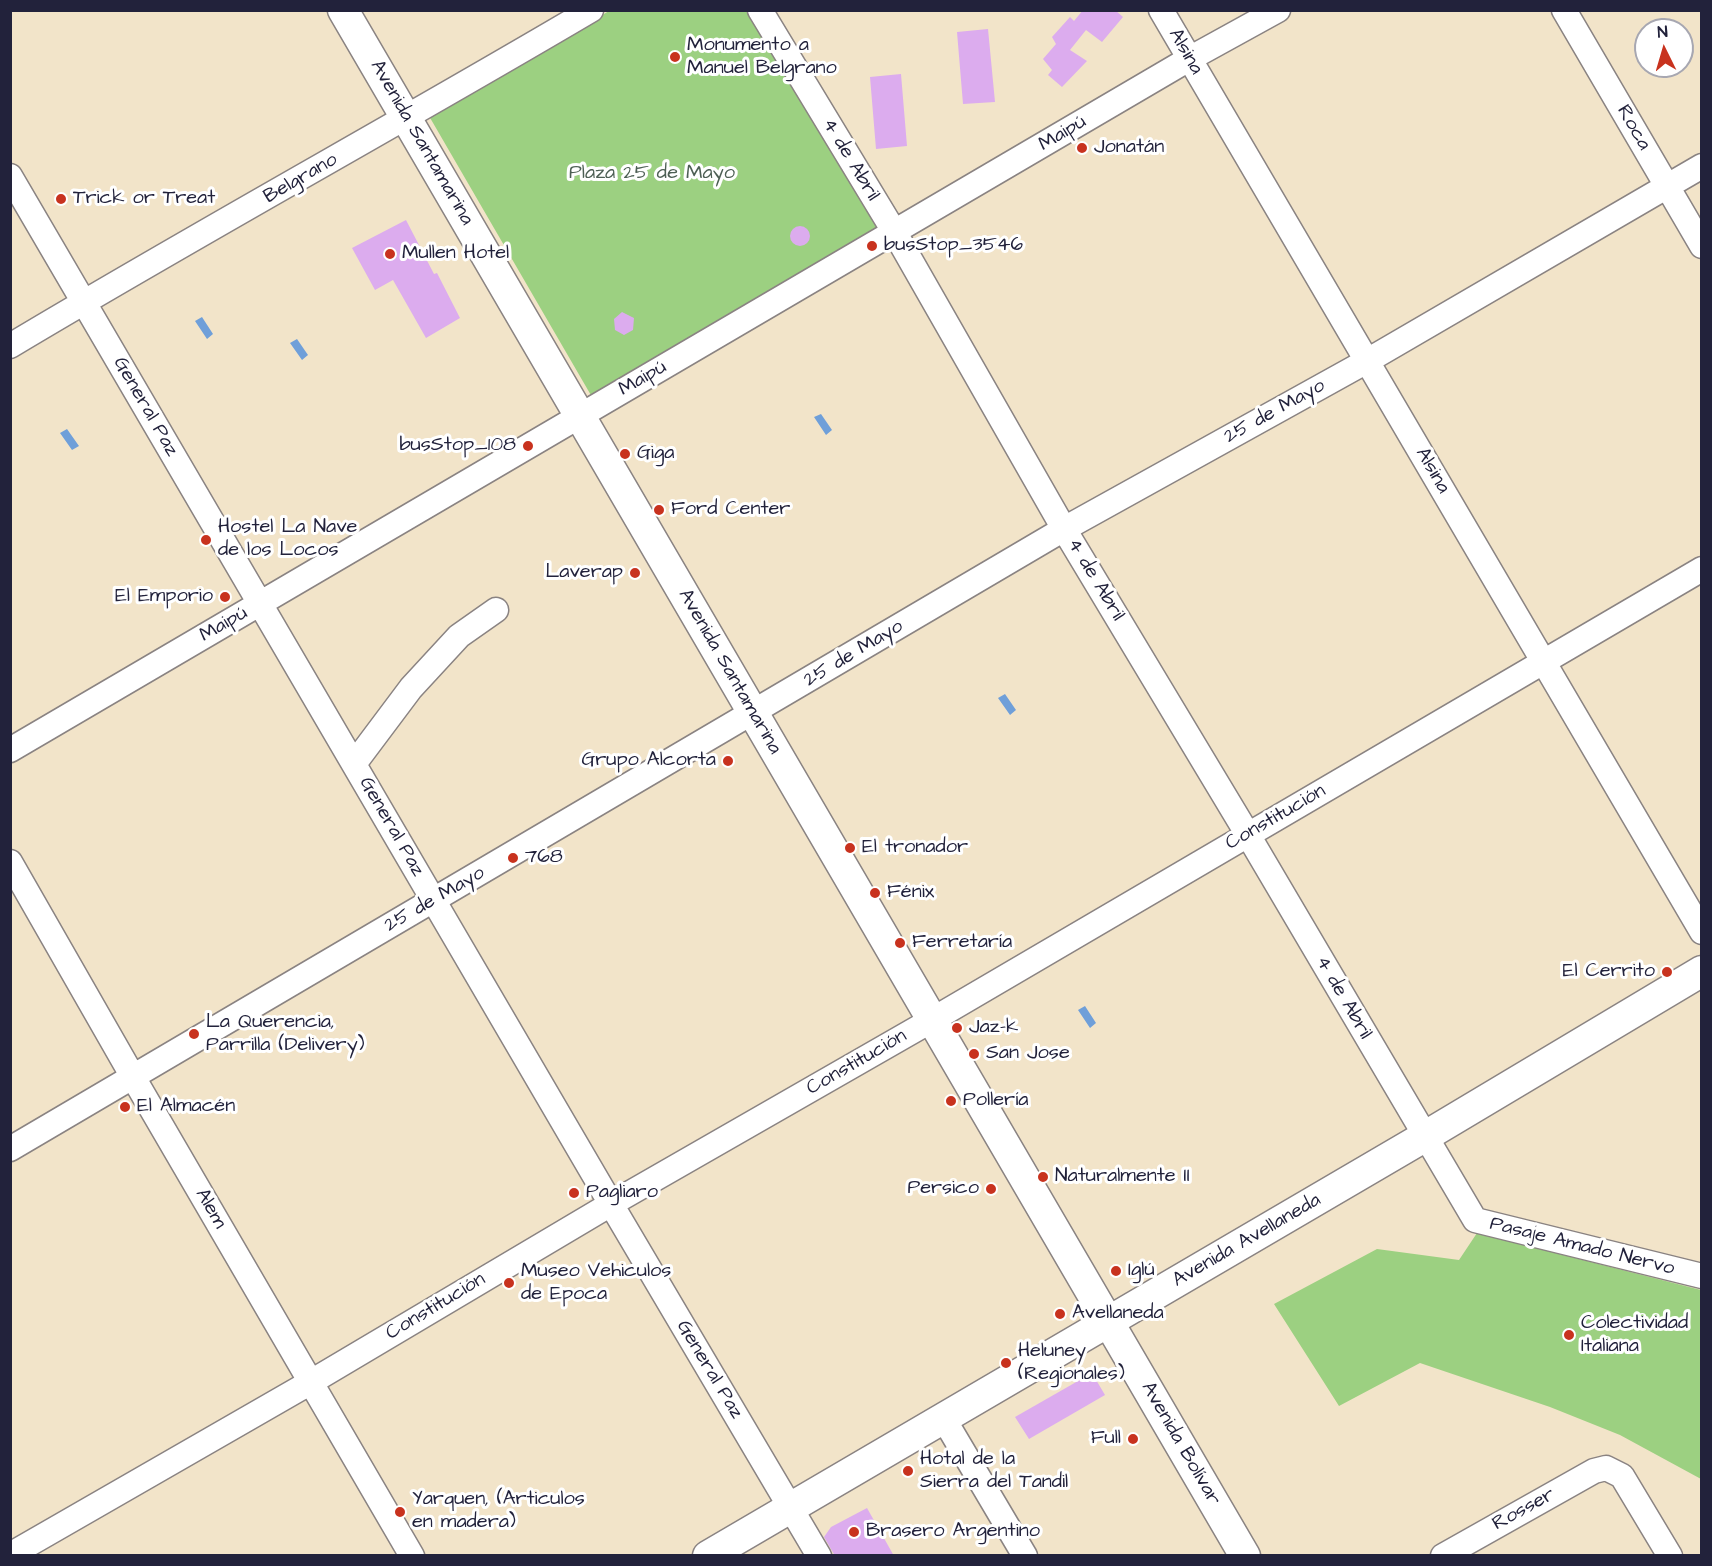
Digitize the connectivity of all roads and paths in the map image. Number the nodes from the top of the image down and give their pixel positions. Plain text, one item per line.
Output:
1 (343, 10) edge
2 (591, 10) edge
3 (760, 10) edge
4 (1161, 10) edge
5 (1278, 10) edge
6 (1564, 10) edge
7 (1189, 59) junction
8 (407, 119) junction
9 (1701, 166) edge
10 (10, 176) edge
11 (1666, 186) junction
12 (895, 233) junction
13 (1701, 246) edge
14 (84, 302) junction
15 (10, 346) edge
16 (1367, 361) junction
17 (580, 416) junction
18 (1064, 529) junction
19 (1701, 569) edge
20 (260, 604) junction
21 (496, 610) dead end
22 (1543, 662) junction
23 (753, 713) junction
24 (10, 750) edge
25 (354, 764) junction
26 (1248, 835) junction
27 (10, 862) edge
28 (435, 901) junction
29 (1701, 932) edge
30 (1701, 971) edge
31 (1701, 990) edge
32 (932, 1020) junction
33 (133, 1077) junction
34 (1428, 1142) junction
35 (10, 1149) edge
36 (611, 1204) junction
37 (1701, 1276) edge
38 (1111, 1328) junction
39 (311, 1382) junction
40 (951, 1431) junction
41 (794, 1513) junction
42 (12, 1554) edge
43 (412, 1556) edge
44 (708, 1556) edge
45 (739, 1556) edge
46 (819, 1556) edge
47 (1025, 1556) edge
48 (1245, 1556) edge
49 (1443, 1556) edge
50 (1670, 1556) edge

1 - 8 main road, Avenida Santamarina
2 - 8 street, Belgrano
3 - 12 street, 4 de Abril
4 - 7 street, Alsina
5 - 7 street, Maipú
6 - 11 street, Roca
7 - 12 street, Maipú
7 - 16 street, Alsina
8 - 14 street, Belgrano
8 - 17 main road, Avenida Santamarina
9 - 11 street, 25 de Mayo
10 - 14 street, General Paz
11 - 13 street, Roca
11 - 16 street, 25 de Mayo
12 - 17 street, Maipú
12 - 18 street, 4 de Abril
14 - 15 street, Belgrano
14 - 20 street, General Paz
16 - 18 street, 25 de Mayo
16 - 22 street, Alsina
17 - 20 street, Maipú
17 - 23 main road, Avenida Santamarina
18 - 23 street, 25 de Mayo
18 - 26 street, 4 de Abril
19 - 22 street, Constitución
20 - 24 street, Maipú
20 - 25 street, General Paz
21 - 25 street
22 - 26 street, Constitución
22 - 29 street, Alsina
23 - 28 street, 25 de Mayo
23 - 32 main road, Avenida Santamarina
25 - 28 street, General Paz
26 - 32 street, Constitución
26 - 34 street, 4 de Abril
27 - 33 street, Alem
28 - 33 street, 25 de Mayo
28 - 36 street, General Paz
30 - 34 main road, Avenida Avellaneda
31 - 34 main road, Avenida Avellaneda
32 - 36 street, Constitución
32 - 38 main road, Avenida Santamarina
33 - 35 street, 25 de Mayo
33 - 39 street, Alem
34 - 37 street, Pasaje Amado Nervo
34 - 38 main road, Avenida Avellaneda
36 - 39 street, Constitución
36 - 41 street, General Paz
38 - 40 main road, Avenida Avellaneda
38 - 41 main road, Avenida Avellaneda
38 - 48 main road, Avenida Bolívar
39 - 42 street, Constitución
39 - 43 street, Alem
40 - 41 main road, Avenida Avellaneda
40 - 47 street
41 - 44 main road, Avenida Avellaneda
41 - 45 main road, Avenida Avellaneda
41 - 46 street, General Paz
49 - 50 street, Rosser

